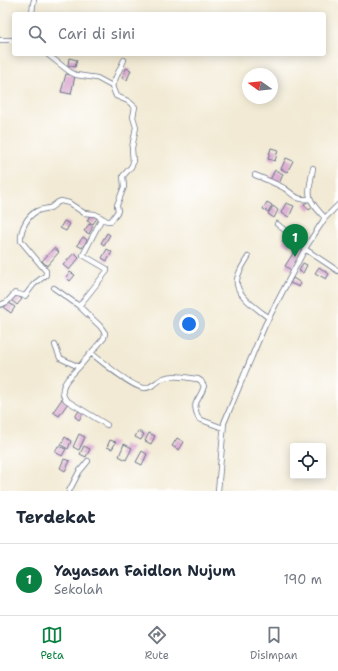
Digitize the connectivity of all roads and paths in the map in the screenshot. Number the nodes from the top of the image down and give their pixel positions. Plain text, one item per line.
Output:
1 (34, 0) edge
2 (32, 12) edge
3 (0, 40) edge
4 (12, 40) edge
5 (50, 56) edge
6 (124, 60) dead end
7 (112, 86) junction
8 (313, 168) dead end
9 (255, 175) dead end
10 (309, 199) junction
11 (338, 205) edge
12 (102, 218) junction
13 (325, 218) junction
14 (277, 224) dead end
15 (306, 248) junction
16 (248, 257) dead end
17 (338, 271) edge
18 (54, 288) dead end
19 (0, 305) edge
20 (79, 306) junction
21 (269, 318) junction
22 (55, 345) dead end
23 (91, 353) junction
24 (79, 367) junction
25 (107, 425) dead end
26 (224, 428) junction
27 (88, 461) dead end
28 (69, 491) edge
29 (218, 491) edge

1 - 2 street
3 - 4 street
5 - 7 street
6 - 7 street
7 - 12 street
8 - 10 street
9 - 10 street
10 - 13 street
11 - 13 street
12 - 19 street
12 - 20 street
13 - 15 street
14 - 15 street
15 - 17 street
15 - 21 street
16 - 21 street
18 - 20 street
20 - 23 street
21 - 26 street
22 - 24 street
23 - 24 street
23 - 26 street
24 - 25 street
26 - 29 street
27 - 28 street

